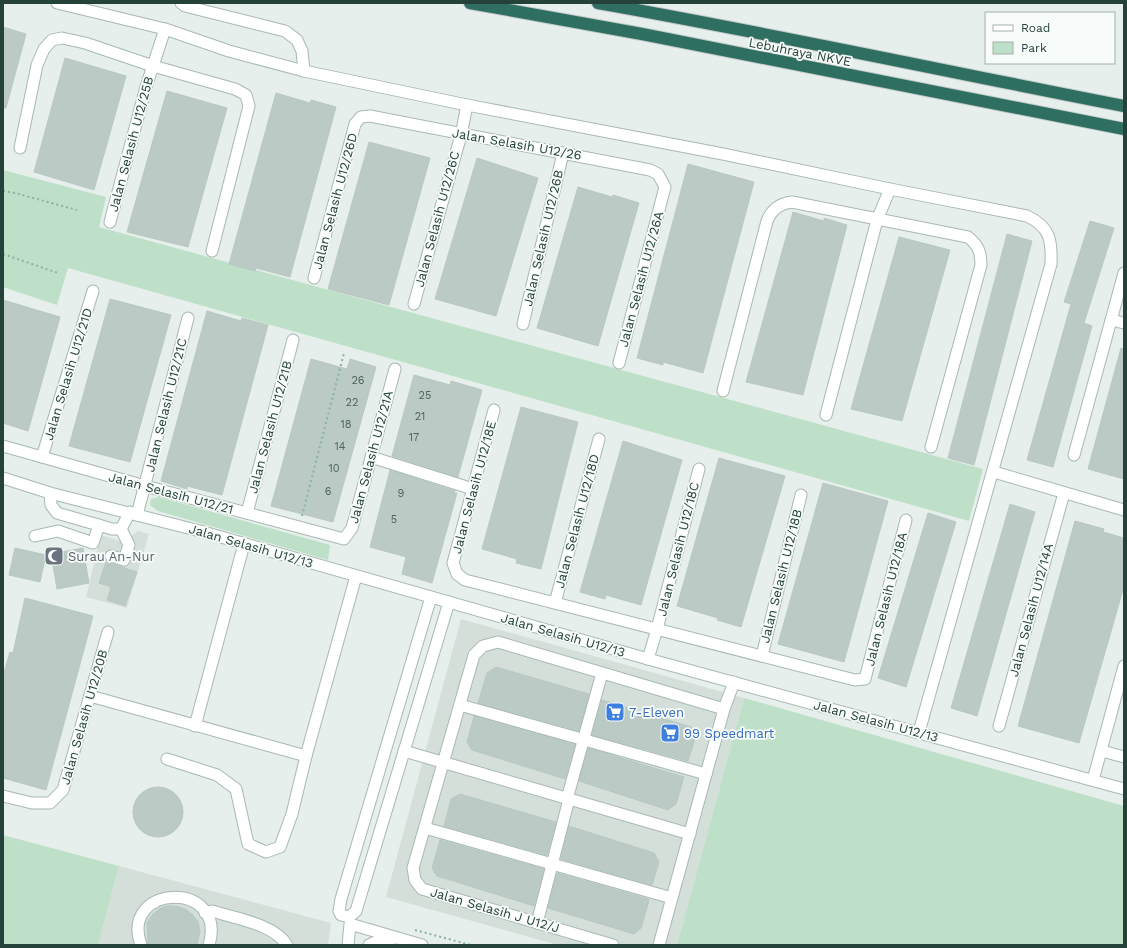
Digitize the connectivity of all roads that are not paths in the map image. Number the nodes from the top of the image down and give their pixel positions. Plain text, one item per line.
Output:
1 (57, 3) edge
2 (180, 3) edge
3 (470, 3) edge
4 (598, 3) edge
5 (165, 29) junction
6 (153, 66) junction
7 (304, 71) junction
8 (467, 105) junction
9 (1124, 106) edge
10 (355, 124) joint
11 (1124, 129) edge
12 (461, 135) junction
13 (20, 148) dead end
14 (563, 152) junction
15 (890, 189) junction
16 (663, 194) joint
17 (876, 220) junction
18 (110, 222) dead end
19 (212, 251) dead end
20 (1124, 273) edge
21 (314, 278) dead end
22 (93, 291) dead end
23 (414, 304) dead end
24 (188, 318) dead end
25 (1111, 320) junction
26 (1124, 323) edge
27 (523, 324) dead end
28 (293, 340) dead end
29 (619, 363) dead end
30 (395, 369) dead end
31 (723, 391) dead end
32 (494, 410) dead end
33 (826, 415) dead end
34 (598, 439) dead end
35 (3, 446) edge
36 (931, 447) dead end
37 (1074, 455) dead end
38 (42, 457) junction
39 (371, 457) junction
40 (699, 469) dead end
41 (994, 472) junction
42 (3, 478) edge
43 (145, 486) junction
44 (473, 489) junction
45 (50, 493) junction
46 (1064, 493) junction
47 (801, 495) dead end
48 (1124, 510) edge
49 (247, 513) junction
50 (133, 514) junction
51 (906, 520) dead end
52 (99, 525) junction
53 (120, 528) junction
54 (35, 536) dead end
55 (340, 539) joint
56 (244, 544) junction
57 (111, 556) dead end
58 (356, 576) junction
59 (431, 597) junction
60 (449, 602) junction
61 (555, 603) junction
62 (657, 629) junction
63 (108, 632) dead end
64 (762, 656) junction
65 (648, 659) junction
66 (1124, 666) edge
67 (602, 673) junction
68 (734, 682) junction
69 (90, 696) junction
70 (460, 705) junction
71 (724, 709) junction
72 (195, 726) junction
73 (999, 726) dead end
74 (919, 732) junction
75 (583, 740) junction
76 (404, 751) junction
77 (1102, 751) junction
78 (306, 756) junction
79 (1124, 757) edge
80 (167, 759) dead end
81 (443, 763) junction
82 (706, 774) junction
83 (1093, 780) junction
84 (1124, 789) edge
85 (3, 796) edge
86 (568, 799) junction
87 (425, 828) junction
88 (690, 834) junction
89 (553, 865) junction
90 (672, 898) junction
91 (205, 913) junction
92 (538, 923) junction
93 (399, 938) junction
94 (141, 945) edge
95 (209, 945) edge
96 (287, 945) edge
97 (348, 945) edge
98 (369, 945) edge
99 (422, 945) edge
100 (613, 945) edge
101 (659, 945) edge

1 - 5 street
2 - 7 street
3 - 11 highway, Lebuhraya NKVE
4 - 9 highway, Lebuhraya NKVE
5 - 6 street, Jalan Selasih U12/25B
5 - 7 street
6 - 13 street
6 - 18 street, Jalan Selasih U12/25B
6 - 19 street
7 - 8 street
8 - 12 street, Jalan Selasih U12/26C
8 - 15 street
10 - 12 street, Jalan Selasih U12/26
10 - 21 street, Jalan Selasih U12/26D
12 - 14 street, Jalan Selasih U12/26
12 - 23 street, Jalan Selasih U12/26C
14 - 16 street, Jalan Selasih U12/26
14 - 27 street, Jalan Selasih U12/26B
15 - 17 street
15 - 41 street
16 - 29 street, Jalan Selasih U12/26A
17 - 31 street
17 - 33 street
17 - 36 street
20 - 25 street
22 - 38 street, Jalan Selasih U12/21D
24 - 43 street, Jalan Selasih U12/21C
25 - 26 street
25 - 37 street
28 - 49 street, Jalan Selasih U12/21B
30 - 39 street, Jalan Selasih U12/21A
32 - 44 street, Jalan Selasih U12/18E
34 - 61 street, Jalan Selasih U12/18D
35 - 38 street, Jalan Selasih U12/21
38 - 43 street, Jalan Selasih U12/21
39 - 44 street
39 - 55 street, Jalan Selasih U12/21A
40 - 62 street, Jalan Selasih U12/18C
41 - 46 street
41 - 74 street
42 - 45 street, Jalan Selasih U12/13
43 - 49 street, Jalan Selasih U12/21
43 - 50 street, Jalan Selasih U12/21C
44 - 61 street, Jalan Selasih U12/18E
45 - 50 street, Jalan Selasih U12/13
45 - 52 street
46 - 48 street
46 - 73 street, Jalan Selasih U12/14A
47 - 64 street, Jalan Selasih U12/18B
49 - 55 street, Jalan Selasih U12/21
50 - 53 street, Jalan Selasih U12/21C
50 - 56 street, Jalan Selasih U12/13
51 - 64 street, Jalan Selasih U12/18A
52 - 53 street
52 - 54 street
53 - 57 street
56 - 58 street, Jalan Selasih U12/13
56 - 72 street
58 - 59 street, Jalan Selasih U12/13
58 - 78 street
59 - 60 street, Jalan Selasih U12/13
59 - 76 street
60 - 65 street, Jalan Selasih U12/13
60 - 76 street
61 - 62 street
62 - 64 street
62 - 65 street, Jalan Selasih U12/18C
63 - 69 street, Jalan Selasih U12/20B
65 - 68 street, Jalan Selasih U12/13
66 - 77 street
67 - 70 street
67 - 71 street
67 - 75 street
68 - 71 street
68 - 74 street, Jalan Selasih U12/13
69 - 72 street
69 - 85 street, Jalan Selasih U12/20B
70 - 75 street
70 - 81 street
71 - 82 street
72 - 78 street
74 - 83 street, Jalan Selasih U12/13
75 - 82 street
75 - 86 street
76 - 81 street
77 - 79 street
77 - 83 street
78 - 80 street
81 - 86 street
81 - 87 street
82 - 88 street
83 - 84 street, Jalan Selasih U12/13
86 - 88 street
86 - 89 street
87 - 89 street
87 - 92 street, Jalan Selasih J U12/J
88 - 90 street
89 - 90 street
89 - 92 street
90 - 101 street
91 - 94 street
91 - 95 street
91 - 96 street
92 - 100 street, Jalan Selasih J U12/J
93 - 97 street
93 - 98 street
93 - 99 street

